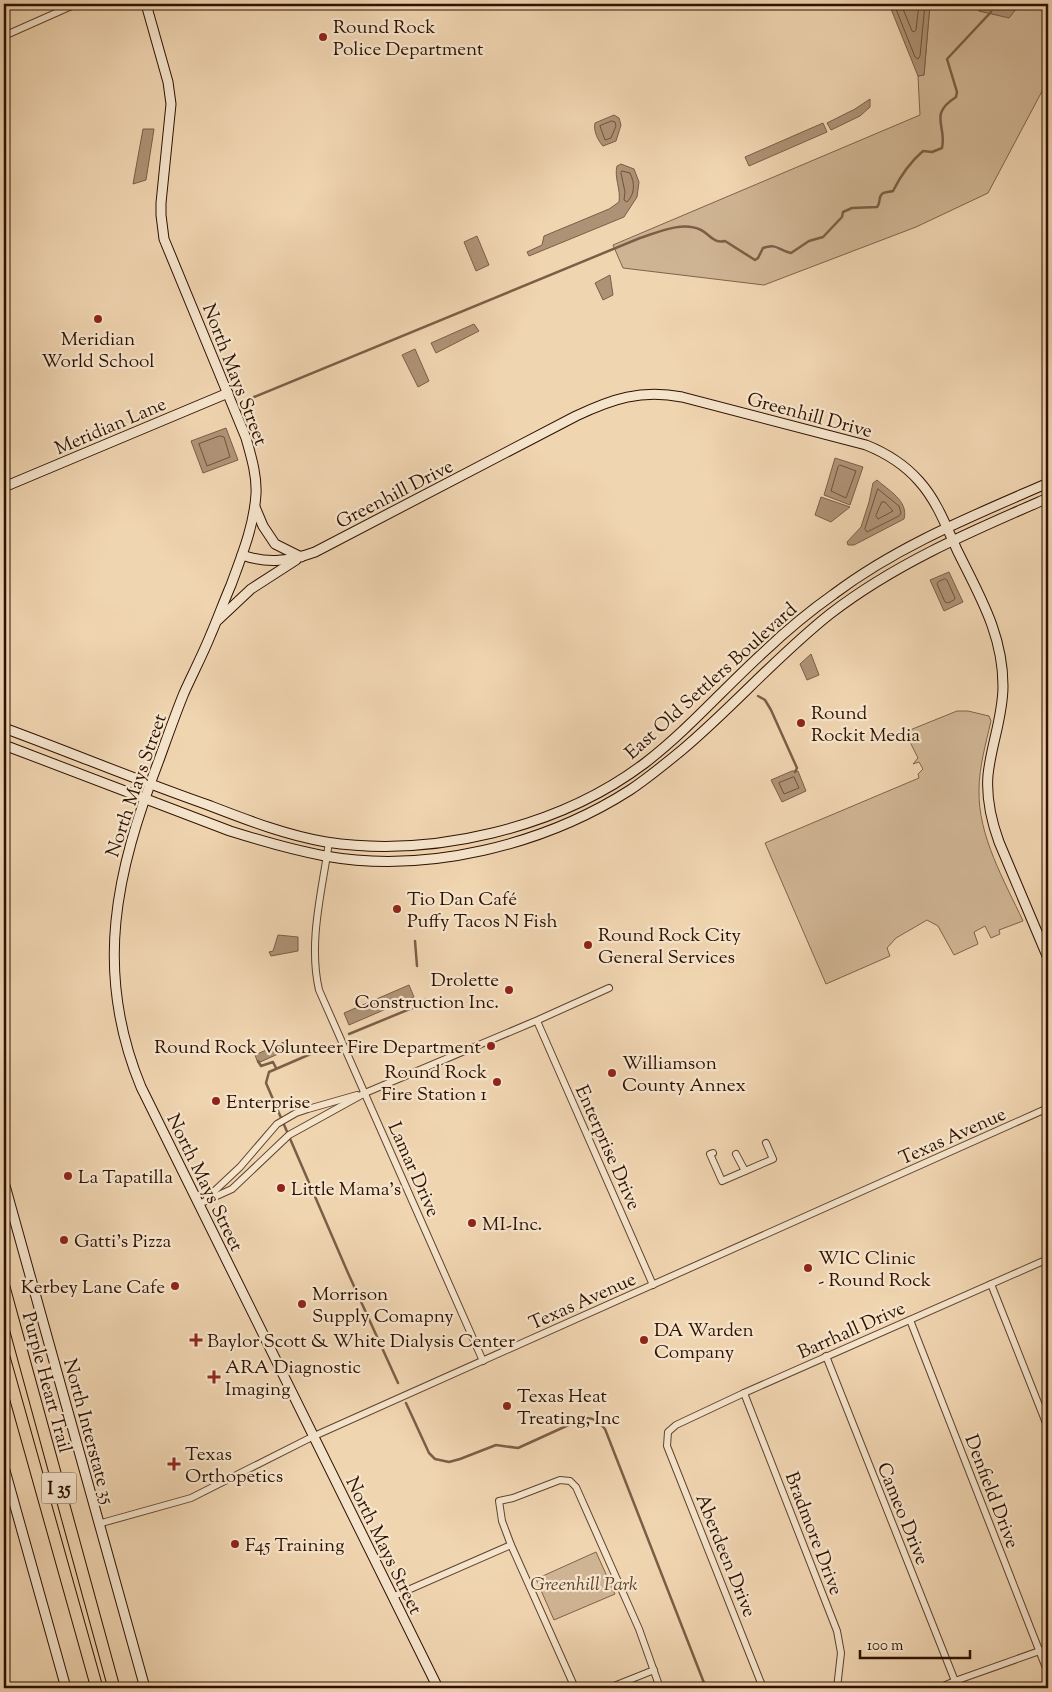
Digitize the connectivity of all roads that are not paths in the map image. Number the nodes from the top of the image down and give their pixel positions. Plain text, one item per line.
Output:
1 (76, 4) edge
2 (146, 4) edge
3 (4, 36) edge
4 (223, 380) junction
5 (228, 393) junction
6 (213, 399) junction
7 (233, 406) junction
8 (1048, 483) edge
9 (4, 488) edge
10 (1048, 498) edge
11 (254, 505) junction
12 (947, 528) junction
13 (952, 540) junction
14 (242, 555) junction
15 (301, 557) junction
16 (216, 623) junction
17 (4, 728) edge
18 (4, 745) edge
19 (149, 784) junction
20 (144, 799) junction
21 (329, 842) junction
22 (327, 856) junction
23 (1048, 958) edge
24 (609, 988) dead end
25 (537, 1021) junction
26 (365, 1093) junction
27 (1048, 1108) edge
28 (766, 1143) dead end
29 (713, 1154) dead end
30 (736, 1154) dead end
31 (745, 1171) junction
32 (4, 1182) edge
33 (199, 1204) junction
34 (1048, 1259) edge
35 (991, 1284) junction
36 (653, 1285) junction
37 (4, 1287) edge
38 (910, 1320) junction
39 (826, 1356) junction
40 (4, 1357) edge
41 (483, 1361) junction
42 (744, 1393) junction
43 (1048, 1428) edge
44 (668, 1432) joint
45 (312, 1437) junction
46 (4, 1467) edge
47 (98, 1524) junction
48 (511, 1545) junction
49 (392, 1597) junction
50 (1048, 1648) edge
51 (1039, 1651) junction
52 (654, 1670) junction
53 (1048, 1673) edge
54 (955, 1681) junction
55 (66, 1688) edge
56 (97, 1688) edge
57 (114, 1688) edge
58 (145, 1688) edge
59 (438, 1688) edge
60 (575, 1688) edge
61 (609, 1688) edge
62 (660, 1688) edge
63 (763, 1688) edge
64 (837, 1688) edge
65 (939, 1688) edge

1 - 3 street
2 - 4 main road, North Mays Street
4 - 5 main road, North Mays Street
4 - 6 main road
5 - 6 main road, Meridian Lane
5 - 7 main road, North Mays Street
6 - 7 main road
6 - 9 main road, Meridian Lane
7 - 11 main road, North Mays Street
8 - 12 main road, East Old Settlers Boulevard
10 - 13 main road, East Old Settlers Boulevard
11 - 14 main road, North Mays Street
11 - 15 main road
12 - 13 main road, Greenhill Drive
12 - 15 main road, Greenhill Drive
12 - 21 main road, East Old Settlers Boulevard
13 - 22 main road, East Old Settlers Boulevard
13 - 23 main road, Greenhill Drive
14 - 15 main road, Greenhill Drive
14 - 16 main road, North Mays Street
15 - 16 main road
16 - 19 main road, North Mays Street
17 - 19 main road, East Old Settlers Boulevard
18 - 20 main road, East Old Settlers Boulevard
19 - 20 main road, North Mays Street
19 - 21 main road, East Old Settlers Boulevard
20 - 22 main road, East Old Settlers Boulevard
20 - 33 main road, North Mays Street
21 - 22 street, Lamar Drive
22 - 26 street, Lamar Drive
24 - 25 street
25 - 26 street
25 - 36 street, Enterprise Drive
26 - 33 street
26 - 33 street
26 - 41 street, Lamar Drive
27 - 36 street, Texas Avenue
28 - 31 street
29 - 31 street
30 - 31 street
32 - 47 main road, North Interstate 35
33 - 45 main road, North Mays Street
34 - 35 street, Barrhall Drive
35 - 38 street, Barrhall Drive
35 - 43 street
36 - 41 street, Texas Avenue
37 - 57 highway, Purple Heart Trail / I 35
38 - 39 street, Barrhall Drive
38 - 51 street, Denfield Drive
39 - 42 street, Barrhall Drive
39 - 54 street, Cameo Drive
40 - 56 highway, Purple Heart Trail / I 35
41 - 45 street, Texas Avenue
42 - 44 street, Barrhall Drive
42 - 64 street, Bradmore Drive
44 - 63 street, Aberdeen Drive
45 - 47 street, Texas Avenue
45 - 49 main road, North Mays Street
46 - 55 main road
47 - 58 main road, North Interstate 35
48 - 49 street
48 - 52 street
48 - 60 street
49 - 59 main road, North Mays Street
50 - 51 street
51 - 53 street, Denfield Drive
51 - 54 street
52 - 61 street
52 - 62 street
54 - 65 street

